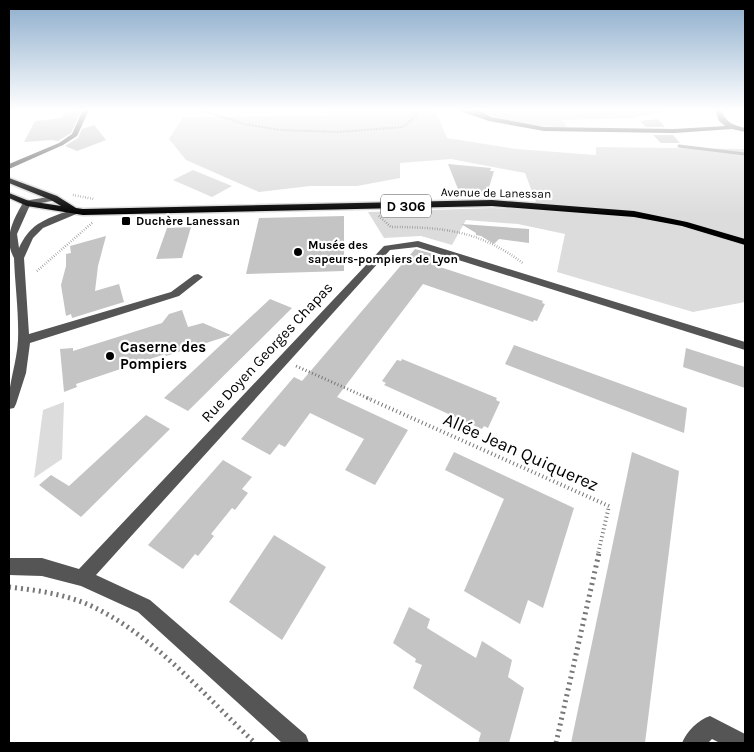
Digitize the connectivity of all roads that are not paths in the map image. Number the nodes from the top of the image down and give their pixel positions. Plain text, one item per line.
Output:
1 (59, 145) edge
2 (9, 168) edge
3 (9, 180) edge
4 (9, 195) edge
5 (54, 198) junction
6 (27, 203) junction
7 (77, 212) junction
8 (43, 224) junction
9 (13, 227) edge
10 (745, 242) edge
11 (19, 258) junction
12 (198, 277) dead end
13 (24, 340) junction
14 (745, 346) edge
15 (9, 404) edge
16 (9, 567) edge
17 (82, 578) junction
18 (298, 743) edge
19 (693, 743) edge
20 (741, 743) edge

1 - 2 street
3 - 5 main road
4 - 6 main road, Avenue de Lanessan / D 306
5 - 6 street
5 - 7 main road
6 - 7 main road, Avenue de Lanessan / D 306
6 - 9 street
7 - 8 street
7 - 10 main road, Avenue de Lanessan / D 306
8 - 9 street
8 - 11 street
9 - 11 street
11 - 13 street
12 - 13 street
13 - 15 street
14 - 17 street, Rue Doyen Georges Chapas
16 - 17 street
17 - 18 street
19 - 20 street

